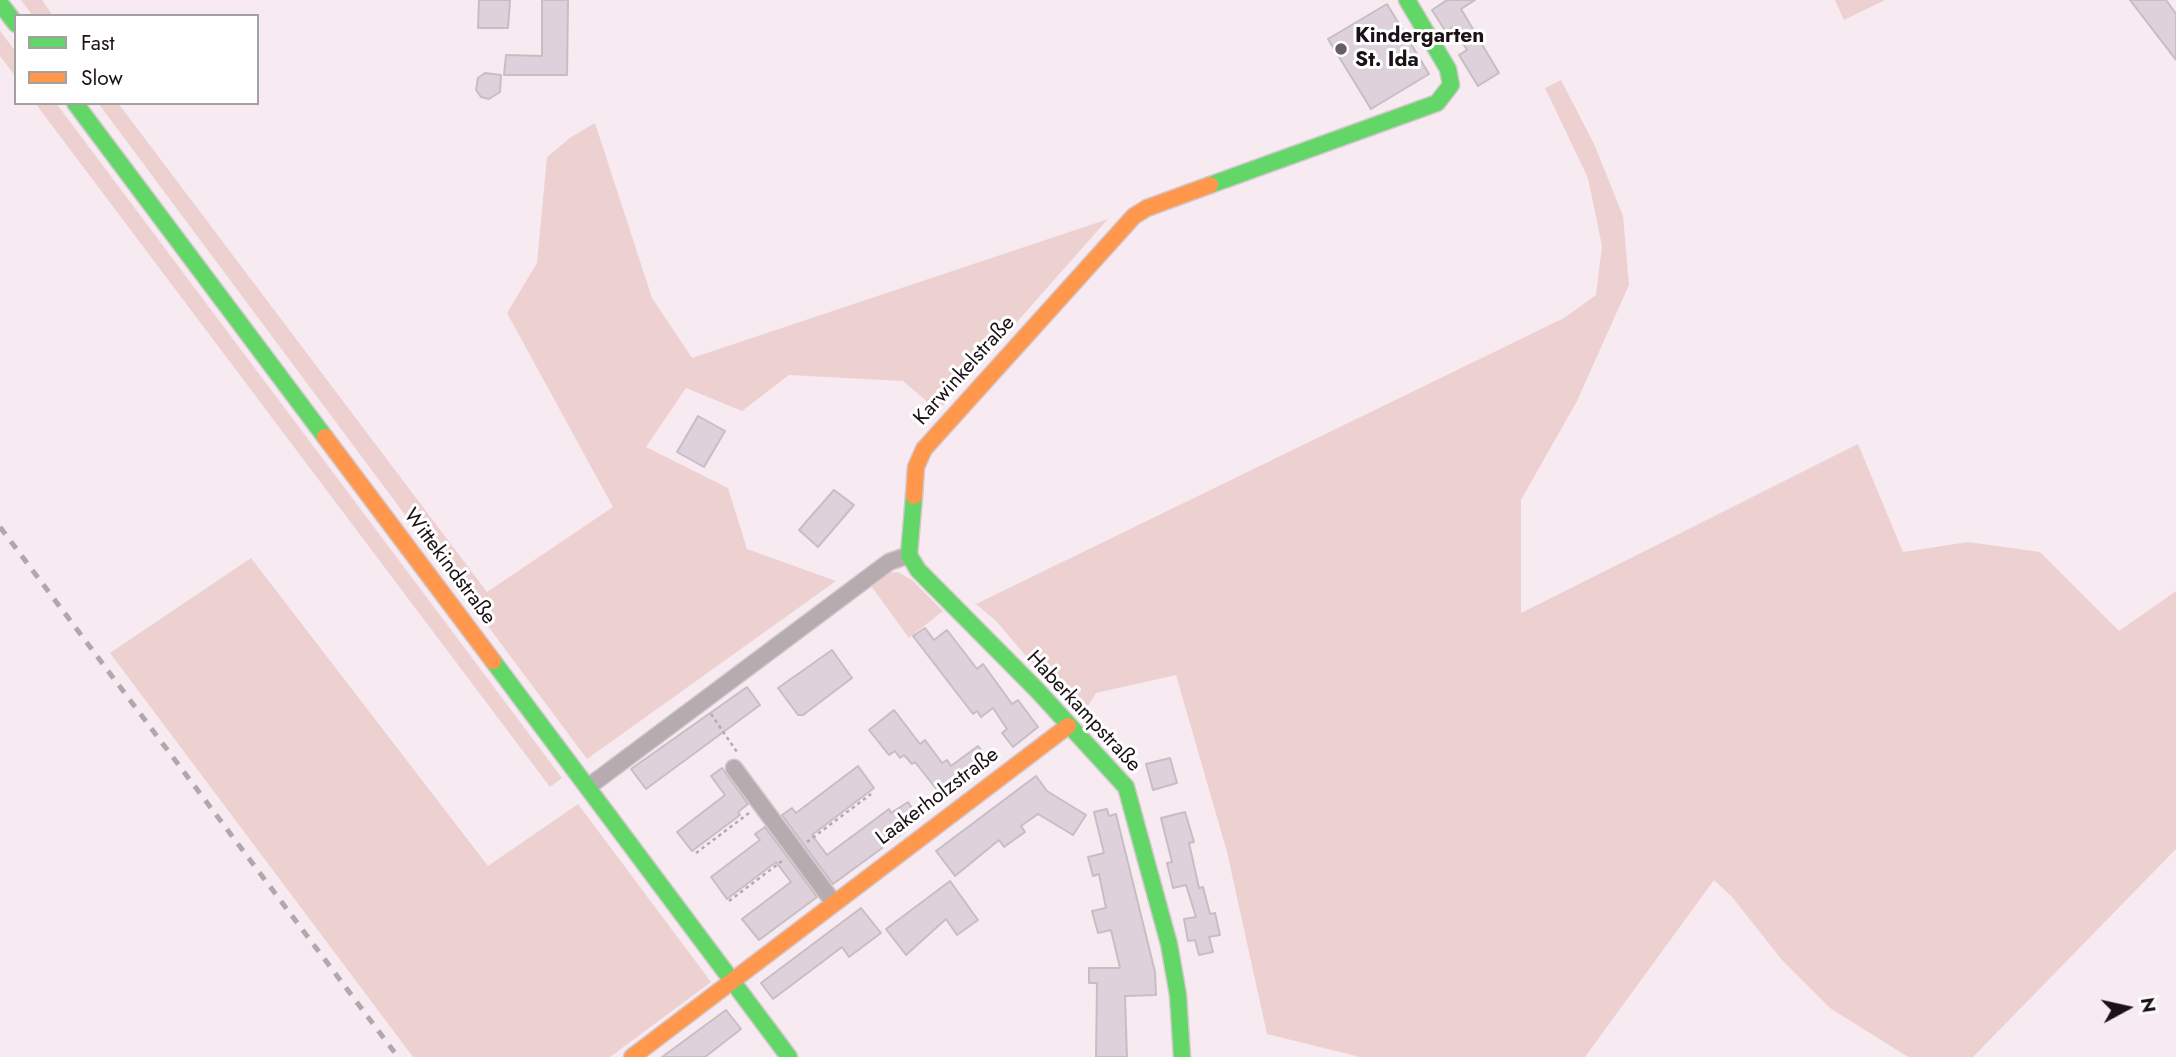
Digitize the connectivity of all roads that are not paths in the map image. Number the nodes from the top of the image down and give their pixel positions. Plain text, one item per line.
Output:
1 (1410, 1) edge
2 (0, 3) edge
3 (14, 21) edge
4 (76, 105) edge
5 (909, 555) junction
6 (1068, 726) junction
7 (734, 768) road end
8 (588, 787) junction
9 (834, 902) junction
10 (733, 981) junction
11 (632, 1057) edge
12 (789, 1057) edge
13 (1182, 1057) edge

1 - 5 street, Karwinkelstraße
2 - 3 street
4 - 8 street, Wittekindstraße
5 - 6 street, Haberkampstraße
5 - 8 street
6 - 9 street, Laakerholzstraße
6 - 13 street, Haberkampstraße
7 - 9 street
8 - 10 street, Wittekindstraße
9 - 10 street, Laakerholzstraße
10 - 11 street, Laakerholzstraße
10 - 12 street, Wittekindstraße

